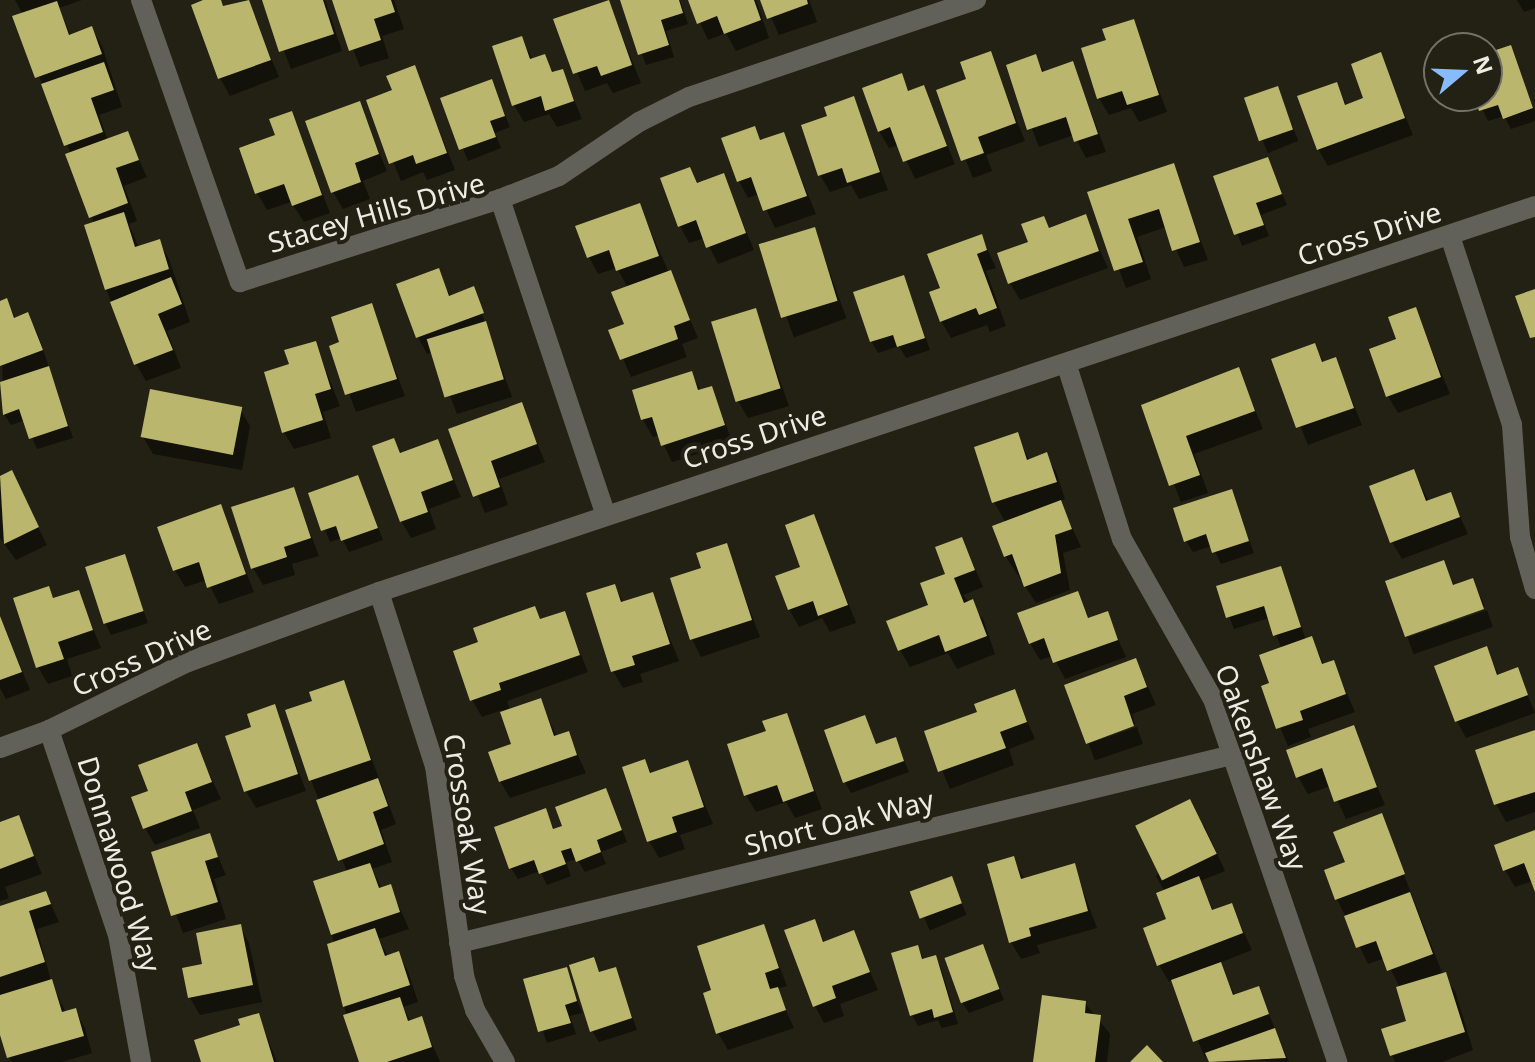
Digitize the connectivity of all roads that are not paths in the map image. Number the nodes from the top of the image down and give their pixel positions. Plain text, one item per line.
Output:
1 (141, 0) edge
2 (976, 0) edge
3 (500, 199) junction
4 (1535, 206) edge
5 (1450, 236) junction
6 (1067, 366) junction
7 (605, 512) junction
8 (1535, 589) edge
9 (379, 592) junction
10 (49, 730) junction
11 (0, 748) edge
12 (1232, 755) junction
13 (459, 943) junction
14 (141, 1062) edge
15 (505, 1062) edge
16 (1337, 1062) edge

1 - 3 street, Stacey Hills Drive
2 - 3 street
3 - 7 street, Stacey Hills Drive
4 - 5 street, Cross Drive
5 - 6 street, Cross Drive
5 - 8 street
6 - 7 street, Cross Drive
6 - 12 street, Oakenshaw Way
7 - 9 street, Cross Drive
9 - 10 street, Cross Drive
9 - 13 street, Crossoak Way
10 - 11 street, Cross Drive
10 - 14 street, Donnawood Way
12 - 13 street, Short Oak Way
12 - 16 street, Oakenshaw Way
13 - 15 street, Crossoak Way

